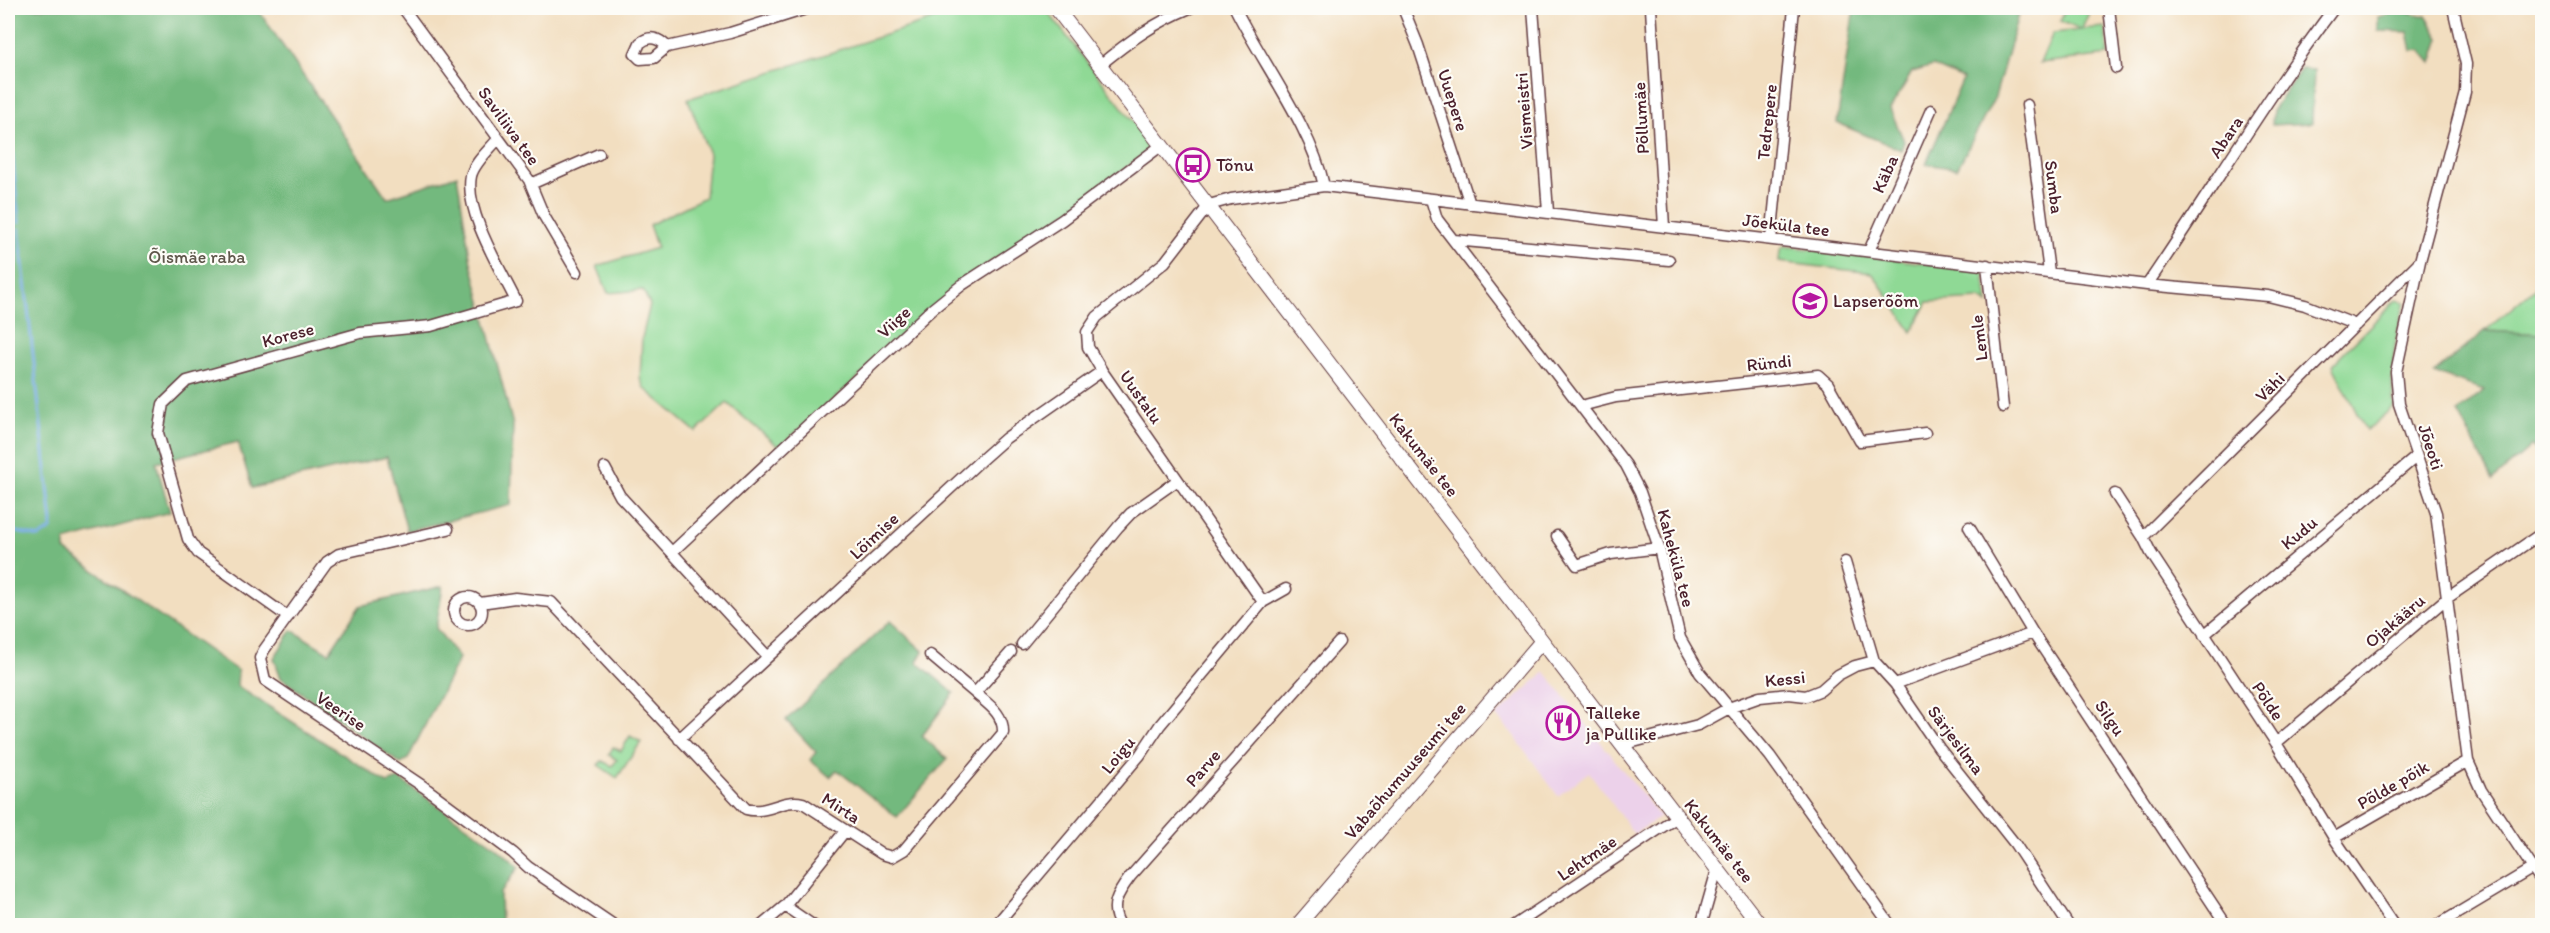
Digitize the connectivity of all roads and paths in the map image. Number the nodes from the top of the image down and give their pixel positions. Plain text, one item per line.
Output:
1 (403, 8) edge
2 (809, 8) edge
3 (1056, 8) edge
4 (1190, 8) edge
5 (1235, 8) edge
6 (1403, 8) edge
7 (1533, 8) edge
8 (1651, 8) edge
9 (1794, 8) edge
10 (2109, 8) edge
11 (2334, 8) edge
12 (2453, 8) edge
13 (667, 47) junction
14 (1100, 65) junction
15 (2116, 68) dead end
16 (2027, 105) dead end
17 (1931, 110) dead end
18 (498, 139) junction
19 (1162, 145) junction
20 (599, 154) dead end
21 (531, 184) junction
22 (1324, 186) junction
23 (1431, 199) junction
24 (1470, 204) junction
25 (1209, 205) junction
26 (1548, 213) junction
27 (1664, 227) junction
28 (1454, 240) junction
29 (1771, 240) junction
30 (1869, 251) junction
31 (1669, 260) dead end
32 (2420, 261) junction
33 (1986, 265) junction
34 (577, 272) dead end
35 (2049, 272) junction
36 (2147, 285) junction
37 (2356, 325) junction
38 (1102, 371) junction
39 (1581, 406) junction
40 (2003, 407) dead end
41 (1925, 433) dead end
42 (2416, 457) junction
43 (605, 468) dead end
44 (1178, 480) junction
45 (2115, 494) dead end
46 (1969, 527) dead end
47 (448, 529) dead end
48 (2542, 533) edge
49 (1557, 536) dead end
50 (2143, 537) junction
51 (1659, 548) junction
52 (672, 552) junction
53 (1845, 562) dead end
54 (1286, 589) dead end
55 (2446, 599) junction
56 (1263, 602) junction
57 (480, 603) dead end
58 (288, 617) junction
59 (2033, 633) junction
60 (2204, 635) junction
61 (1542, 641) junction
62 (1339, 642) dead end
63 (1022, 644) dead end
64 (1011, 652) dead end
65 (767, 656) junction
66 (930, 656) dead end
67 (1874, 661) junction
68 (1895, 684) junction
69 (975, 693) junction
70 (1729, 708) junction
71 (679, 739) junction
72 (2276, 743) junction
73 (1622, 746) junction
74 (2468, 760) junction
75 (1677, 817) junction
76 (845, 831) junction
77 (2334, 838) junction
78 (2532, 868) junction
79 (1720, 872) junction
80 (2542, 882) edge
81 (785, 906) junction
82 (615, 926) edge
83 (761, 926) edge
84 (814, 926) edge
85 (995, 926) edge
86 (1121, 926) edge
87 (1297, 926) edge
88 (1515, 926) edge
89 (1701, 926) edge
90 (1761, 926) edge
91 (1891, 926) edge
92 (2069, 926) edge
93 (2227, 926) edge
94 (2394, 926) edge
95 (2436, 926) edge

1 - 18 street, Saviliiva tee
2 - 13 street
3 - 14 street, Kakumäe tee
4 - 14 street
5 - 22 street
6 - 24 street, Uuepere
7 - 26 street, Vismeistri
8 - 27 street, Põllumäe
9 - 29 street, Tedrepere
10 - 15 street
11 - 36 street, Abara
12 - 32 street, Jõeoti
13 - 13 street
14 - 19 street, Kakumäe tee
16 - 35 street, Sumba
17 - 30 street, Käba
18 - 21 street, Saviliiva tee
18 - 58 street, Korese
19 - 25 street, Kakumäe tee
19 - 52 street, Viige
20 - 21 street
21 - 34 street, Saviliiva tee
22 - 23 street, Jõeküla tee
22 - 25 street, Jõeküla tee
23 - 24 street, Jõeküla tee
23 - 28 street, Kaheküla tee
24 - 26 street, Jõeküla tee
25 - 38 street, Uustalu
25 - 61 street, Kakumäe tee
26 - 27 street, Jõeküla tee
27 - 29 street, Jõeküla tee
28 - 31 street
28 - 39 street, Kaheküla tee
29 - 30 street, Jõeküla tee
30 - 33 street, Jõeküla tee
32 - 37 street, Vähi
32 - 42 street, Jõeoti
33 - 35 street, Jõeküla tee
33 - 40 street, Lemle
35 - 36 street, Jõeküla tee
36 - 37 street, Jõeküla tee
37 - 50 street, Vähi
38 - 44 street, Uustalu
38 - 65 street, Lõimise
39 - 41 street, Ründi
39 - 51 street, Kaheküla tee
42 - 55 street, Jõeoti
42 - 60 street, Kudu
43 - 52 street
44 - 56 street, Uustalu
44 - 63 street
45 - 50 street, Põlde
46 - 59 street, Silgu
47 - 58 street, Veerise
48 - 55 street, Ojakääru
49 - 51 street
50 - 60 street, Põlde
51 - 70 street, Kaheküla tee
52 - 65 street
53 - 67 street, Särjesilma
54 - 56 street
55 - 72 street, Ojakääru
55 - 74 street, Jõeoti
56 - 85 street, Loigu
57 - 71 street, Mirta
58 - 82 street, Veerise
59 - 68 street
59 - 93 street, Silgu
60 - 72 street, Põlde
61 - 73 street, Kakumäe tee
61 - 87 street, Vabaõhumuuseumi tee
62 - 86 street, Parve
64 - 69 street
65 - 71 street, Lõimise
66 - 69 street
67 - 68 street, Särjesilma
67 - 70 street, Kessi
68 - 92 street, Särjesilma
69 - 76 street, Mirta
70 - 73 street, Kessi
70 - 91 street, Kaheküla tee
71 - 76 street, Mirta
72 - 77 street, Põlde
73 - 75 street, Kakumäe tee
74 - 77 street, Põlde põik
74 - 78 street, Jõeoti
75 - 79 street, Kakumäe tee
75 - 88 street, Lehtmäe
76 - 81 street
77 - 94 street, Põlde
78 - 80 street, Jõeoti
78 - 95 street
79 - 89 street
79 - 90 street, Kakumäe tee
81 - 83 street
81 - 84 street

